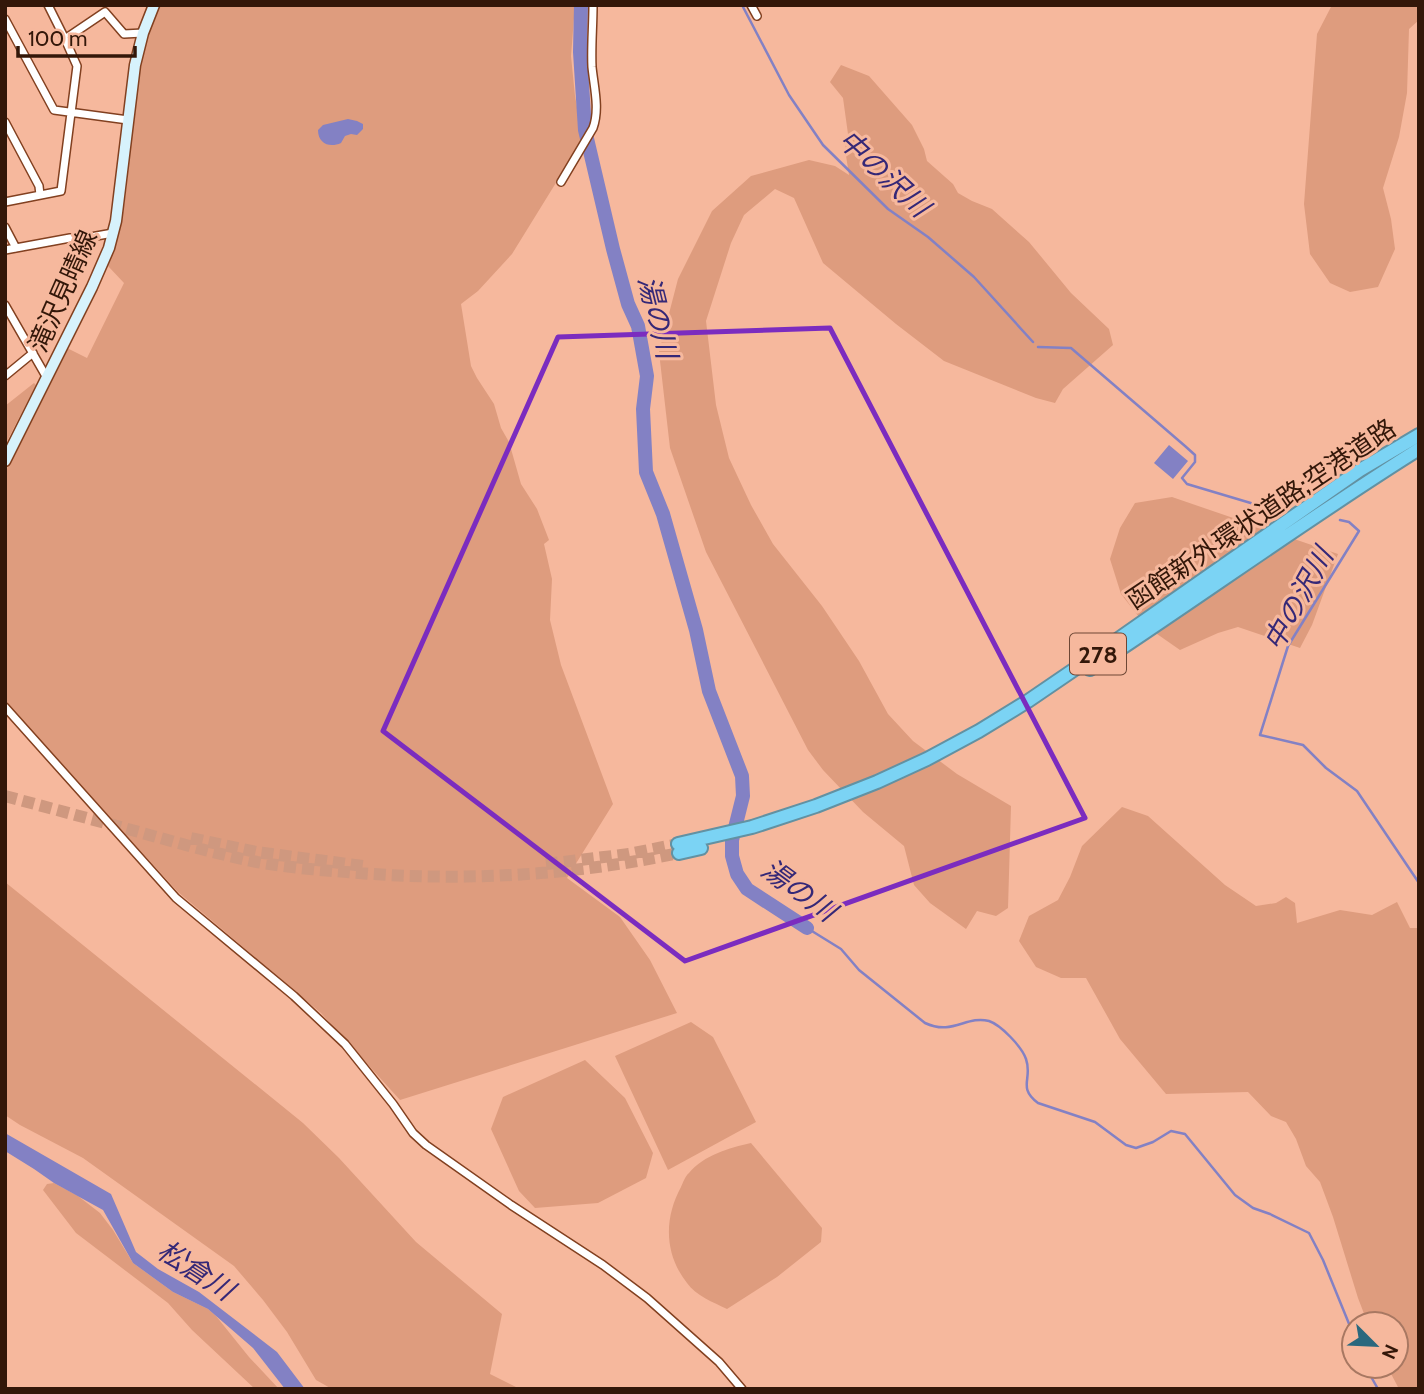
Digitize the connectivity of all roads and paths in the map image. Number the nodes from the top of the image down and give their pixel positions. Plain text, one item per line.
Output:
1 (48, 5) edge
2 (154, 5) edge
3 (593, 5) edge
4 (751, 5) edge
5 (757, 16) dead end
6 (5, 19) edge
7 (143, 33) junction
8 (65, 39) junction
9 (71, 112) junction
10 (128, 120) junction
11 (5, 122) edge
12 (561, 182) dead end
13 (40, 195) junction
14 (5, 202) edge
15 (5, 227) edge
16 (113, 233) junction
17 (16, 248) junction
18 (5, 250) edge
19 (7, 311) edge
20 (33, 354) junction
21 (5, 376) edge
22 (47, 378) junction
23 (1419, 435) edge
24 (1419, 449) edge
25 (5, 461) edge
26 (5, 706) edge
27 (753, 830) junction
28 (679, 848) tunnel mouth
29 (742, 1389) edge

1 - 8 street
2 - 7 street, 滝沢見晴線
3 - 12 street
4 - 5 street
6 - 9 street
7 - 8 street
7 - 10 street, 滝沢見晴線
8 - 9 street
9 - 10 street
9 - 13 street
10 - 16 street, 滝沢見晴線
11 - 13 street
13 - 14 street
15 - 17 street
16 - 17 street
16 - 22 street, 滝沢見晴線
17 - 18 street
19 - 20 street
20 - 21 street
20 - 22 street
22 - 25 street, 滝沢見晴線
23 - 27 highway, 函館新外環状道路;空港道路 / 278
24 - 27 highway, 函館新外環状道路;空港道路 / 278
26 - 29 street
27 - 28 highway, 函館新外環状道路;空港道路 / 278

